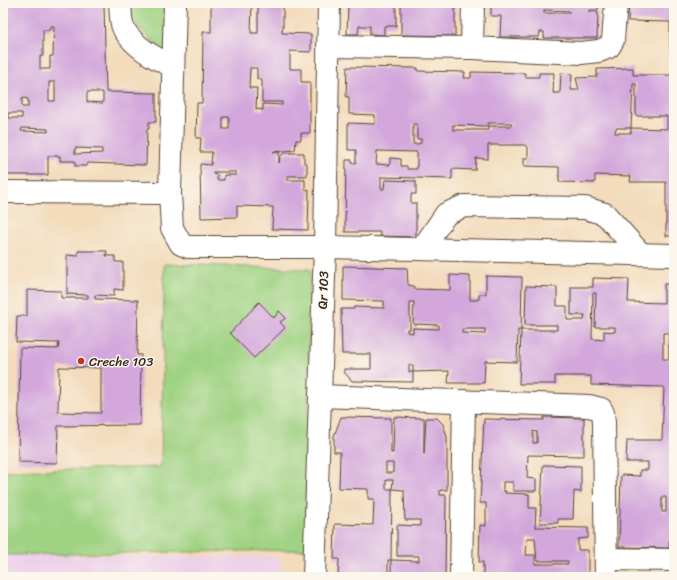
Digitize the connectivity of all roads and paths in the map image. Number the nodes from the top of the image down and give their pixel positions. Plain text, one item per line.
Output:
1 (120, 3) edge
2 (175, 3) edge
3 (329, 3) edge
4 (473, 3) edge
5 (616, 3) edge
6 (328, 46) junction
7 (472, 48) junction
8 (173, 66) junction
9 (3, 192) edge
10 (170, 193) junction
11 (325, 247) junction
12 (422, 249) junction
13 (641, 254) junction
14 (674, 255) edge
15 (320, 396) junction
16 (464, 401) junction
17 (674, 560) edge
18 (607, 568) edge
19 (314, 577) edge
20 (461, 577) edge

1 - 8 street
2 - 8 street
3 - 6 street, Qr 103
4 - 7 street
5 - 7 street
6 - 7 street
6 - 11 street, Qr 103
8 - 10 street
9 - 10 street
10 - 11 street
11 - 12 street
11 - 15 street, Qr 103
12 - 13 street
12 - 13 street
13 - 14 street
15 - 16 street
15 - 19 street, Qr 103
16 - 18 street
16 - 20 street
17 - 18 street

